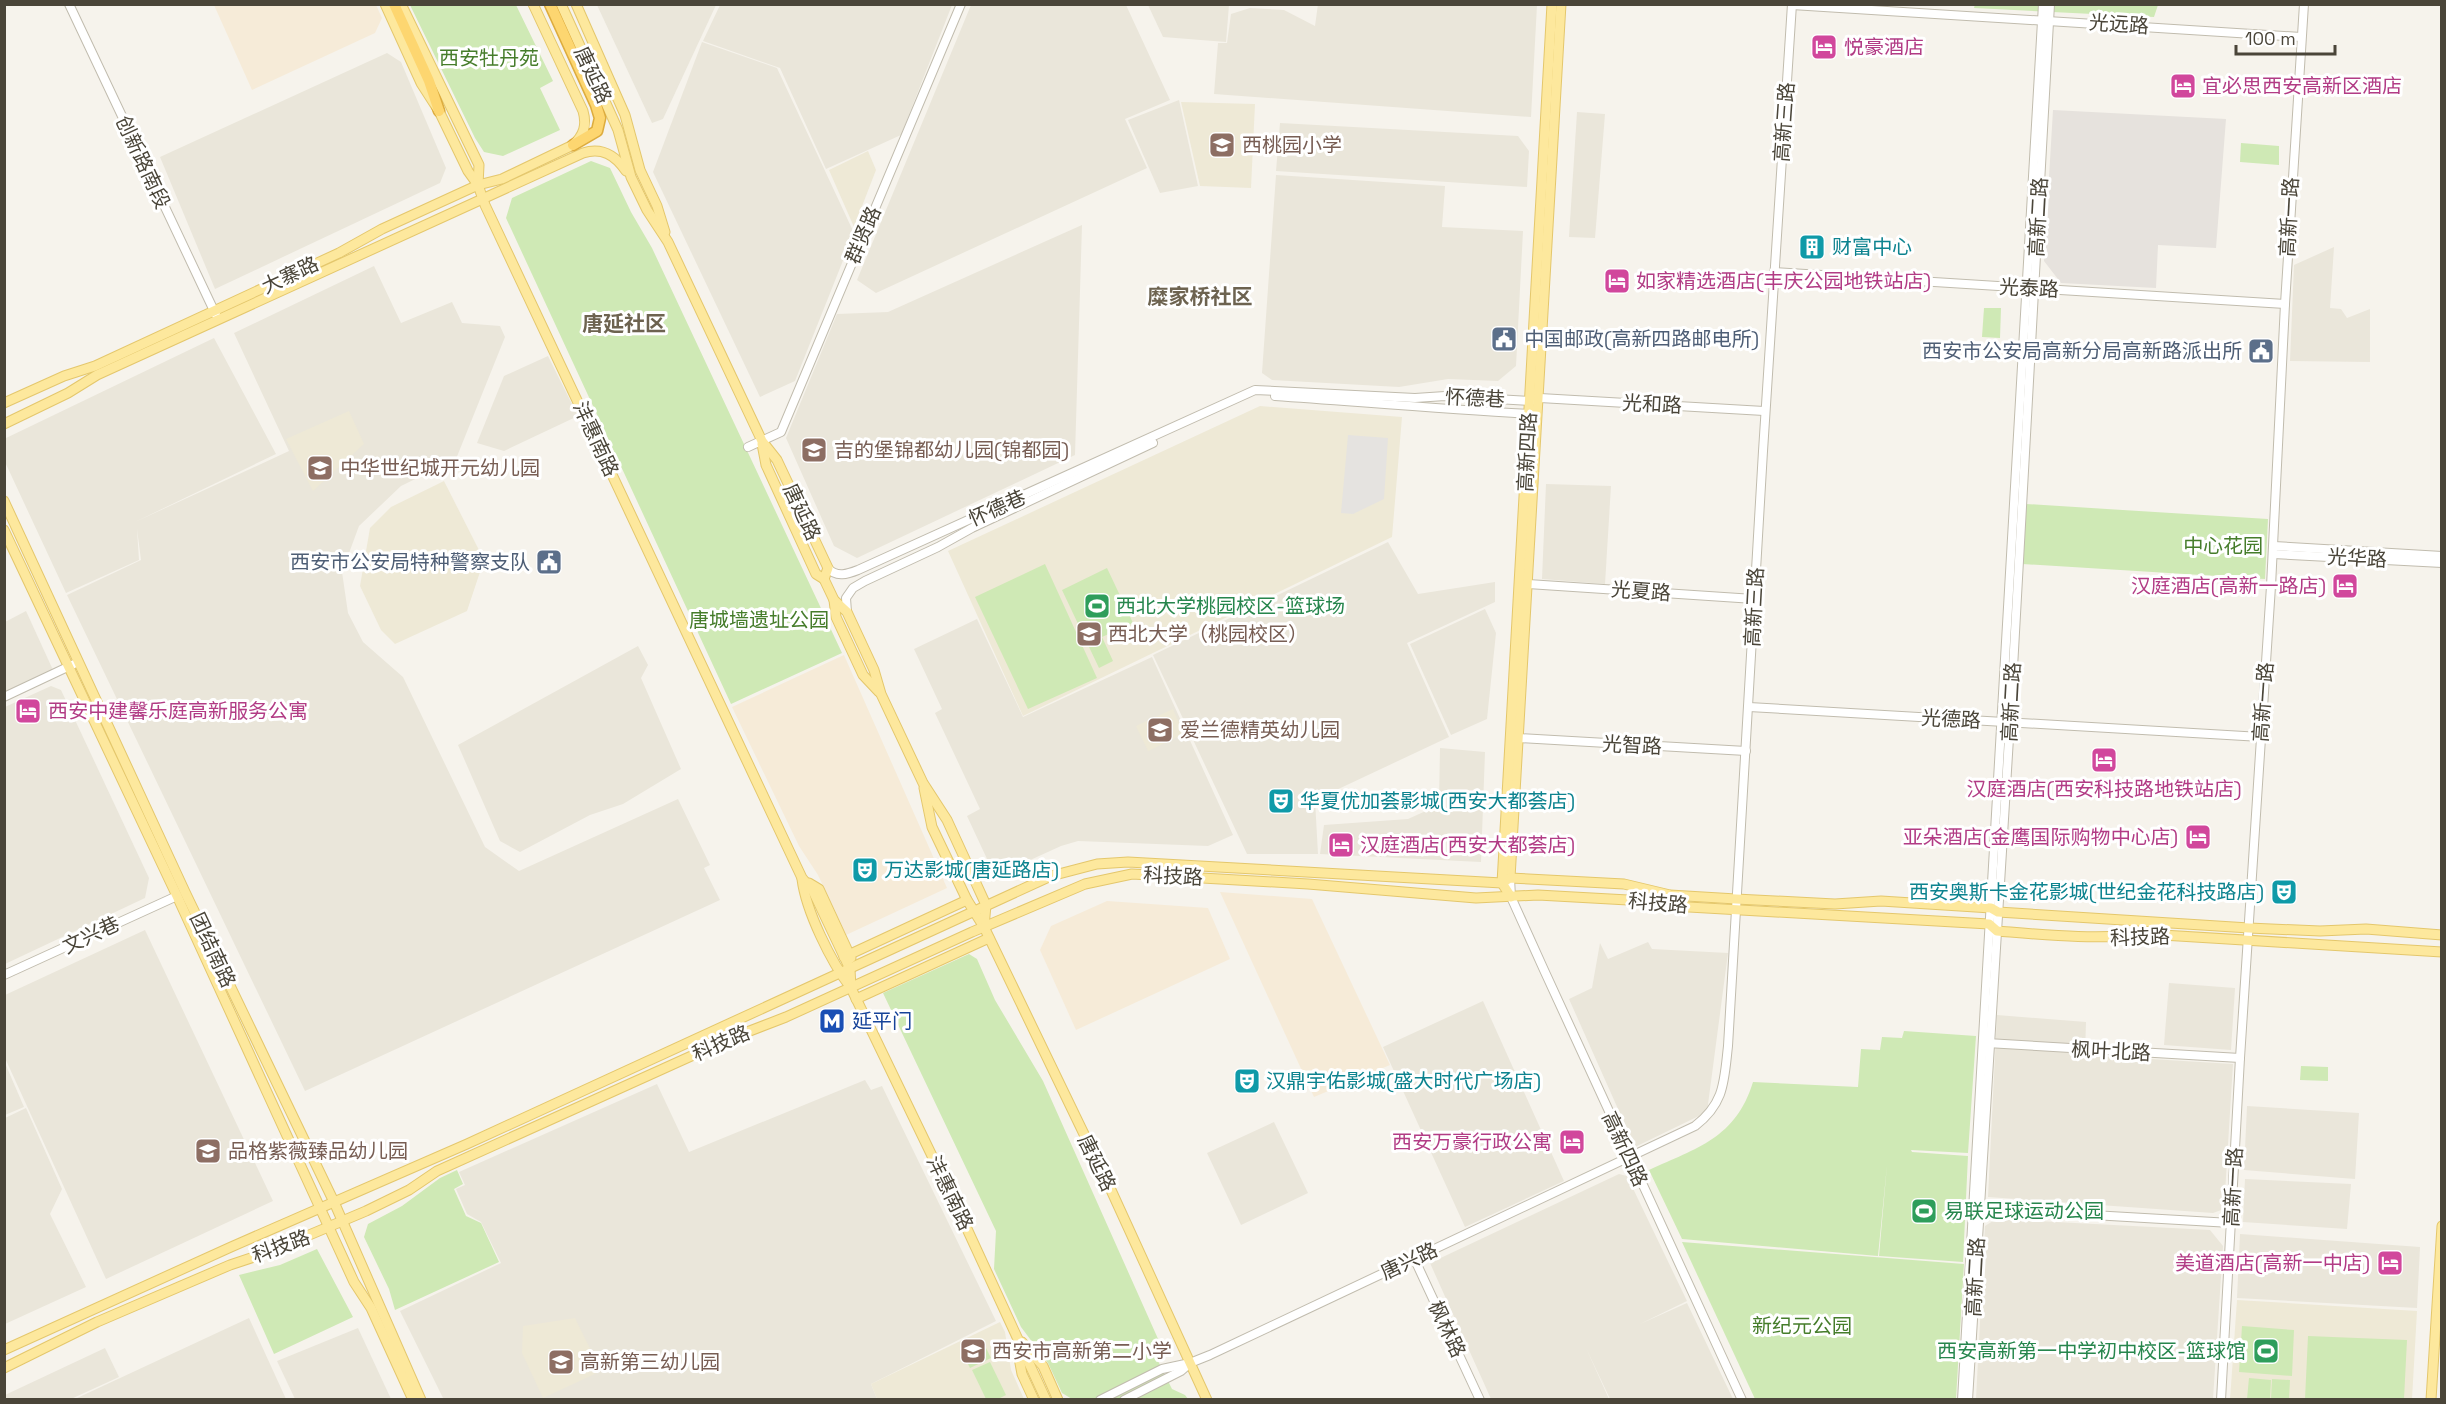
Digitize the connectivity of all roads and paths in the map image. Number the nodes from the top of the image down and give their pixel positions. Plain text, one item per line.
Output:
1 (69, 4) edge
2 (385, 4) edge
3 (394, 4) edge
4 (401, 4) edge
5 (533, 4) edge
6 (550, 4) edge
7 (561, 4) edge
8 (576, 4) edge
9 (961, 4) edge
10 (1552, 4) edge
11 (1562, 4) edge
12 (2043, 4) edge
13 (2050, 4) edge
14 (2304, 4) edge
15 (1792, 5) edge
16 (2046, 20) junction
17 (2301, 37) junction
18 (439, 111) junction
19 (573, 145) junction
20 (631, 177) junction
21 (478, 185) junction
22 (483, 200) junction
23 (668, 242) junction
24 (1774, 272) junction
25 (2031, 288) junction
26 (2285, 304) junction
27 (216, 315) junction
28 (1535, 399) junction
29 (4, 404) edge
30 (1764, 411) junction
31 (1529, 414) junction
32 (4, 424) edge
33 (762, 441) junction
34 (748, 447) dead end
35 (4, 501) edge
36 (4, 530) edge
37 (2273, 550) junction
38 (2442, 556) edge
39 (2442, 563) edge
40 (828, 568) junction
41 (824, 579) junction
42 (1528, 584) junction
43 (1754, 598) junction
44 (834, 600) junction
45 (846, 612) junction
46 (79, 662) junction
47 (69, 667) junction
48 (881, 694) junction
49 (4, 697) edge
50 (1749, 707) junction
51 (2007, 722) junction
52 (2261, 737) junction
53 (1518, 738) junction
54 (1746, 751) junction
55 (923, 783) junction
56 (802, 878) junction
57 (1506, 881) junction
58 (177, 896) junction
59 (1511, 897) junction
60 (967, 900) junction
61 (1736, 904) junction
62 (986, 905) junction
63 (1994, 910) junction
64 (973, 912) junction
65 (984, 927) junction
66 (1993, 928) junction
67 (2248, 928) junction
68 (2442, 935) edge
69 (989, 938) junction
70 (2248, 939) junction
71 (2442, 952) edge
72 (848, 956) junction
73 (850, 969) junction
74 (840, 973) junction
75 (4, 975) edge
76 (851, 988) junction
77 (856, 999) junction
78 (1986, 1043) junction
79 (2240, 1058) junction
80 (1629, 1157) junction
81 (334, 1202) junction
82 (320, 1208) junction
83 (1976, 1208) junction
84 (343, 1222) junction
85 (2232, 1223) junction
86 (2442, 1226) edge
87 (330, 1228) junction
88 (1414, 1258) junction
89 (1015, 1333) junction
90 (4, 1350) edge
91 (2437, 1359) edge
92 (1190, 1363) junction
93 (4, 1368) edge
94 (413, 1400) edge
95 (421, 1400) edge
96 (1034, 1400) edge
97 (1046, 1400) edge
98 (1058, 1400) edge
99 (1100, 1400) edge
100 (1124, 1400) edge
101 (1207, 1400) edge
102 (1480, 1400) edge
103 (1742, 1400) edge
104 (1962, 1400) edge
105 (1968, 1400) edge
106 (2221, 1400) edge
107 (2431, 1400) edge

1 - 27 street, 创新路南段
2 - 18 main road, 沣惠南路
3 - 18 highway
4 - 21 main road
5 - 19 main road, 唐延路
6 - 19 highway
7 - 20 main road, 唐延路
8 - 23 main road, 唐延路
9 - 33 street, 群贤路
10 - 28 main road, 高新四路
11 - 28 main road, 高新四路
12 - 16 street, 高新二路
13 - 16 street, 高新二路
14 - 17 street, 高新一路
15 - 16 street, 光远路
15 - 24 street, 高新三路
16 - 17 street, 光远路
16 - 25 street, 高新二路
17 - 26 street, 高新一路
18 - 21 main road, 沣惠南路
19 - 21 main road, 大寨路
20 - 22 main road, 大寨路
20 - 23 main road, 唐延路
21 - 22 main road, 沣惠南路
21 - 27 main road, 大寨路
22 - 27 main road, 大寨路
22 - 56 main road, 沣惠南路
23 - 33 main road, 唐延路
24 - 25 street, 光泰路
24 - 30 street, 高新三路
25 - 26 street, 光泰路
25 - 51 street, 高新二路
26 - 37 street, 高新一路
27 - 29 main road, 大寨路
27 - 32 main road, 大寨路
28 - 30 street, 光和路
28 - 31 main road, 高新四路
28 - 40 street, 怀德巷
28 - 42 main road, 高新四路
30 - 43 street, 高新三路
31 - 45 street, 怀德巷
31 - 57 main road, 高新四路
33 - 34 street, 群贤路
33 - 40 main road, 唐延路
33 - 41 main road, 唐延路
35 - 46 main road, 团结南路
36 - 47 main road, 团结南路
37 - 38 street, 光华路
37 - 39 street, 光华路
37 - 52 street, 高新一路
40 - 41 main road
41 - 44 main road, 唐延路
42 - 43 street, 光夏路
42 - 53 main road, 高新四路
43 - 50 street, 高新三路
44 - 45 main road, 唐延路
44 - 48 main road
45 - 48 main road, 唐延路
46 - 47 street
46 - 81 main road, 团结南路
47 - 49 street
47 - 58 main road, 团结南路
48 - 55 main road, 唐延路
50 - 51 street, 光德路
50 - 54 street, 高新三路
51 - 52 street, 光德路
51 - 63 street, 高新二路
52 - 67 street, 高新一路
53 - 54 street, 光智路
53 - 57 main road, 高新四路
54 - 61 street, 高新三路
55 - 60 main road, 唐延路
55 - 62 main road, 唐延路
56 - 72 main road, 沣惠南路
56 - 74 main road, 沣惠南路
57 - 59 main road, 高新四路
57 - 61 main road, 科技路
57 - 62 main road, 科技路
58 - 75 street, 文兴巷
58 - 82 main road, 团结南路
59 - 61 main road, 科技路
59 - 65 main road, 科技路
59 - 80 street, 高新四路
60 - 64 main road, 唐延路
60 - 72 main road
61 - 63 main road, 科技路
61 - 66 main road, 科技路
61 - 80 street, 高新三路
62 - 64 main road, 科技路
62 - 65 main road, 唐延路
63 - 66 street, 高新二路
63 - 67 main road, 科技路
64 - 65 main road, 唐延路
64 - 73 main road, 科技路
65 - 69 main road, 唐延路
65 - 76 main road, 科技路
66 - 70 main road, 科技路
66 - 78 street, 高新二路
67 - 68 main road, 科技路
67 - 70 street, 高新一路
69 - 77 main road
69 - 92 main road, 唐延路
70 - 71 main road, 科技路
70 - 79 street, 高新一路
72 - 73 main road, 沣惠南路
73 - 74 main road, 科技路
73 - 76 main road, 沣惠南路
74 - 76 main road, 沣惠南路
74 - 81 main road, 科技路
76 - 77 main road, 沣惠南路
76 - 84 main road, 科技路
77 - 89 main road, 沣惠南路
78 - 79 street, 枫叶北路
78 - 83 street, 高新二路
79 - 85 street, 高新一路
80 - 88 street, 唐兴路
80 - 103 street, 高新四路
81 - 82 main road, 科技路
81 - 84 main road, 团结南路
82 - 87 main road, 团结南路
82 - 90 main road, 科技路
83 - 85 street
83 - 104 street, 高新二路
83 - 105 street, 高新二路
84 - 87 main road, 科技路
84 - 95 main road, 团结南路
85 - 106 street, 高新一路
86 - 91 main road
87 - 93 main road, 科技路
87 - 94 main road, 团结南路
88 - 92 street, 唐兴路
88 - 102 street, 枫林路
89 - 96 main road
89 - 97 main road, 沣惠南路
89 - 98 main road
91 - 107 main road
92 - 99 street, 唐兴路
92 - 100 street, 唐兴路
92 - 101 main road, 唐延路

